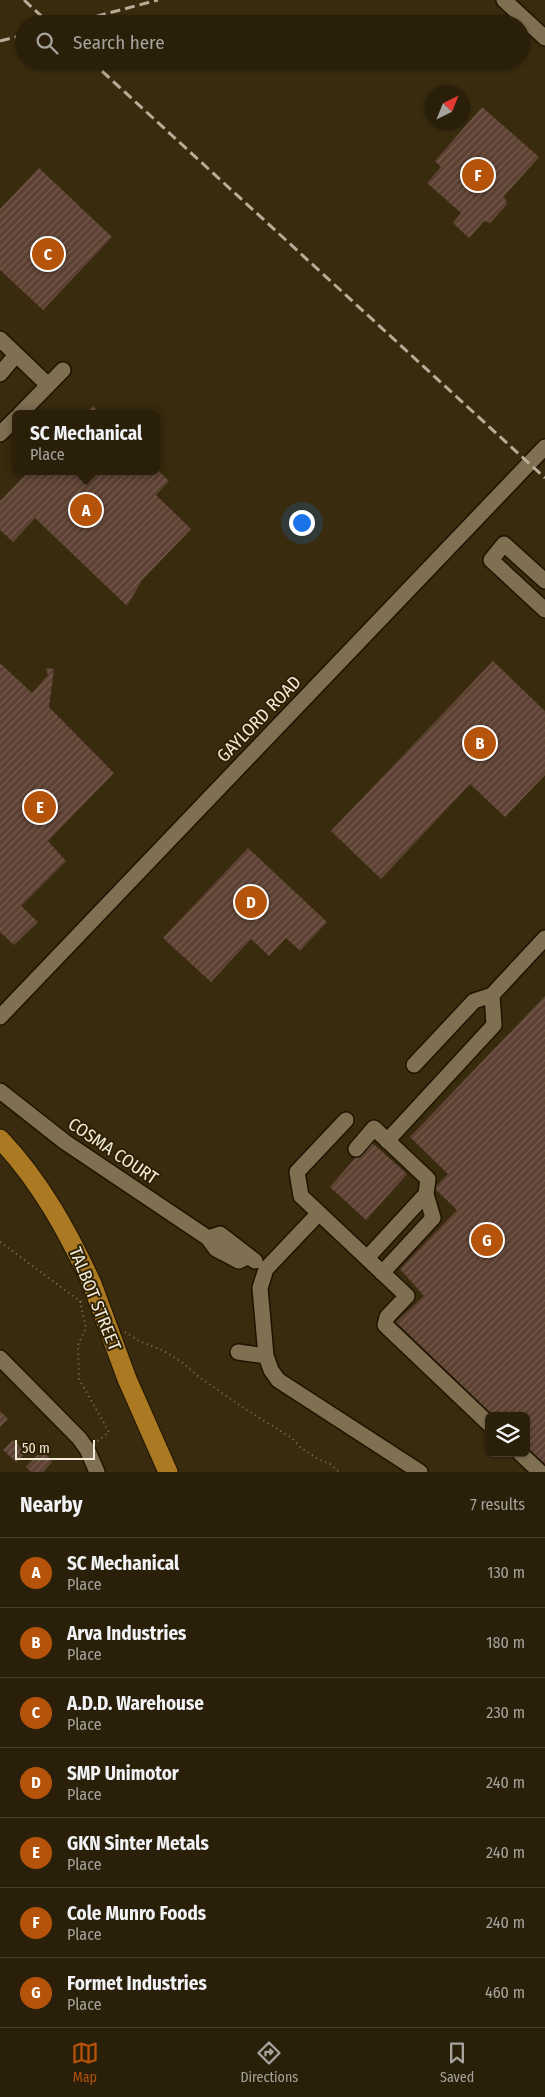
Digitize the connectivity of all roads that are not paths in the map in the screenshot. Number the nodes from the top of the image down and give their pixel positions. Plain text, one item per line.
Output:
1 (504, 0) edge
2 (520, 15) edge
3 (530, 24) edge
4 (545, 38) edge
5 (0, 339) edge
6 (16, 355) junction
7 (63, 370) dead end
8 (0, 374) edge
9 (48, 385) junction
10 (24, 410) edge
11 (12, 422) edge
12 (0, 434) edge
13 (545, 447) edge
14 (545, 581) edge
15 (545, 610) edge
16 (545, 938) edge
17 (492, 995) junction
18 (0, 1017) edge
19 (414, 1065) dead end
20 (0, 1091) edge
21 (346, 1120) dead end
22 (0, 1140) edge
23 (387, 1141) junction
24 (356, 1149) dead end
25 (426, 1194) junction
26 (319, 1213) junction
27 (367, 1258) junction
28 (266, 1269) junction
29 (382, 1273) junction
30 (238, 1352) dead end
31 (266, 1356) junction
32 (0, 1358) edge
33 (485, 1420) edge
34 (524, 1457) edge
35 (97, 1472) edge
36 (168, 1472) edge
37 (420, 1472) edge
38 (540, 1472) edge

1 - 2 street
3 - 4 street
5 - 6 street
6 - 8 street
6 - 9 street
7 - 9 street
9 - 10 street
11 - 12 street
13 - 18 street, GAYLORD ROAD
14 - 15 street
16 - 17 street
17 - 19 street
17 - 23 street
20 - 28 street, COSMA COURT
21 - 26 street
22 - 36 main road, TALBOT STREET, bridge
23 - 24 street
23 - 25 street
25 - 27 street
25 - 29 street
26 - 27 street
26 - 28 street
27 - 29 street
28 - 31 street
29 - 33 street
30 - 31 street
31 - 37 street
32 - 35 street
34 - 38 street

